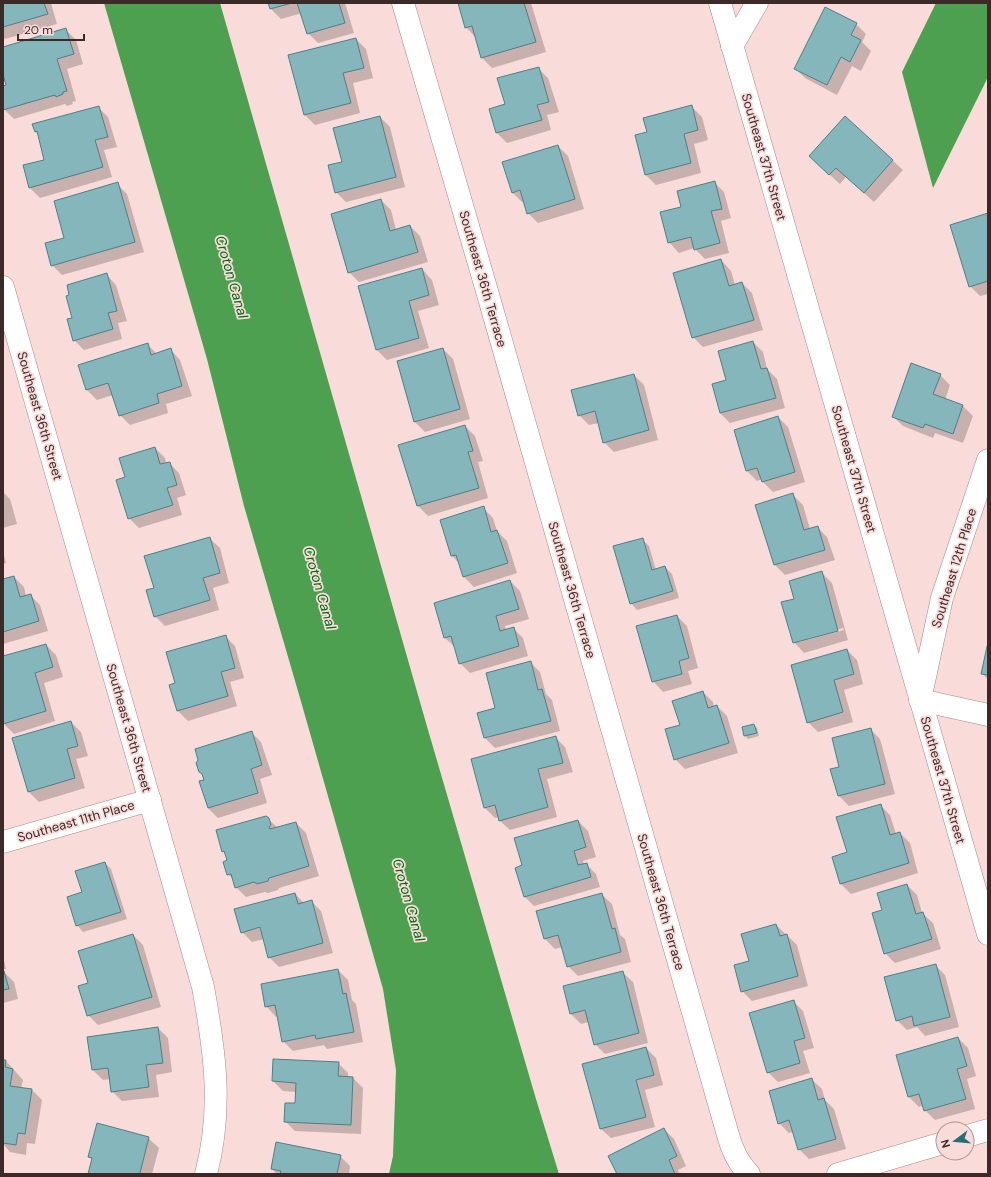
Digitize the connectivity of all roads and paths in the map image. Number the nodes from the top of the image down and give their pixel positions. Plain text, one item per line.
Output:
1 (403, 3) edge
2 (720, 3) edge
3 (757, 3) edge
4 (732, 46) junction
5 (3, 287) edge
6 (988, 460) edge
7 (920, 700) junction
8 (988, 715) edge
9 (150, 800) junction
10 (3, 842) edge
11 (988, 934) edge
12 (988, 1130) edge
13 (975, 1134) edge
14 (935, 1146) edge
15 (206, 1174) edge
16 (749, 1174) edge
17 (838, 1174) edge

1 - 16 street, Southeast 36th Terrace
2 - 4 street, Southeast 37th Street
3 - 4 street
4 - 7 street, Southeast 37th Street
5 - 9 street, Southeast 36th Street
6 - 7 street, Southeast 12th Place
7 - 8 street
7 - 11 street, Southeast 37th Street
9 - 10 street, Southeast 11th Place
9 - 15 street, Southeast 36th Street
12 - 13 street
14 - 17 street

